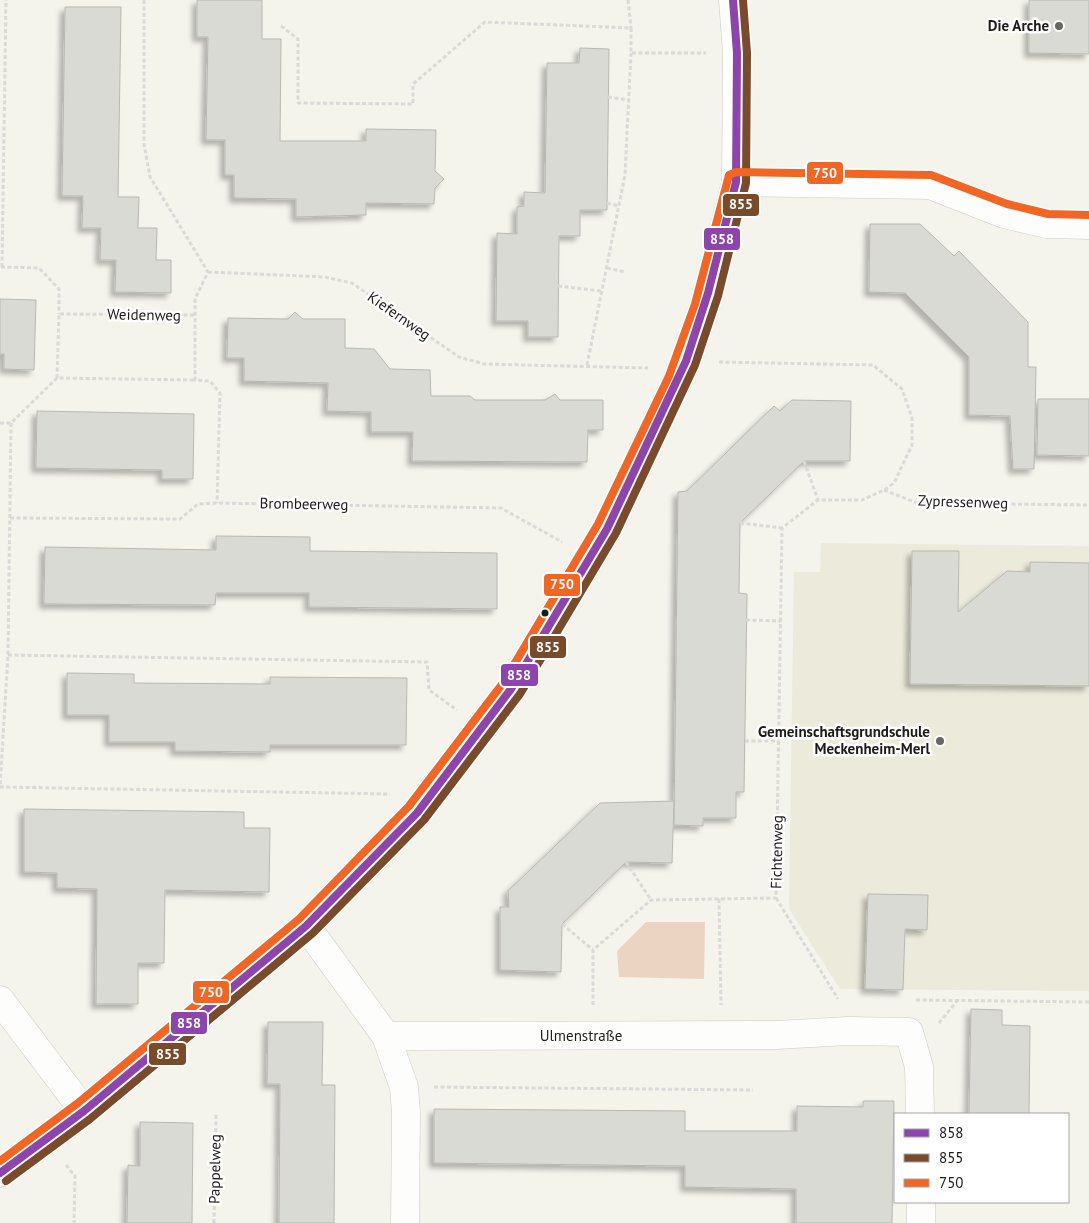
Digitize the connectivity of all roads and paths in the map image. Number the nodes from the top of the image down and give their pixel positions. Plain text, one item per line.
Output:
1 (6, 0) edge
2 (144, 0) edge
3 (628, 0) edge
4 (733, 0) edge
5 (281, 26) dead end
6 (632, 28) junction
7 (631, 53) junction
8 (737, 53) junction
9 (608, 98) dead end
10 (628, 100) junction
11 (1, 126) edge
12 (736, 182) junction
13 (607, 203) dead end
14 (619, 206) junction
15 (1089, 225) edge
16 (1, 267) edge
17 (607, 268) junction
18 (208, 272) junction
19 (625, 272) dead end
20 (558, 286) dead end
21 (602, 291) junction
22 (59, 314) junction
23 (195, 315) junction
24 (709, 361) dead end
25 (587, 365) junction
26 (57, 378) junction
27 (195, 380) junction
28 (678, 380) junction
29 (0, 423) edge
30 (10, 423) junction
31 (804, 461) dead end
32 (884, 490) junction
33 (818, 500) junction
34 (217, 502) junction
35 (1089, 505) edge
36 (10, 518) junction
37 (740, 523) dead end
38 (782, 528) junction
39 (590, 558) junction
40 (746, 620) dead end
41 (781, 620) junction
42 (8, 655) junction
43 (482, 727) junction
44 (745, 741) dead end
45 (778, 741) junction
46 (0, 787) edge
47 (0, 791) edge
48 (417, 813) junction
49 (626, 862) dead end
50 (776, 898) junction
51 (719, 899) junction
52 (651, 900) junction
53 (562, 924) dead end
54 (306, 926) junction
55 (593, 950) junction
56 (845, 999) dead end
57 (0, 1000) edge
58 (911, 1000) dead end
59 (1089, 1002) edge
60 (386, 1036) junction
61 (593, 1036) junction
62 (722, 1036) junction
63 (404, 1087) junction
64 (753, 1090) dead end
65 (84, 1111) junction
66 (920, 1113) edge
67 (216, 1115) dead end
68 (45, 1140) junction
69 (0, 1174) edge
70 (921, 1203) edge
71 (74, 1223) edge
72 (214, 1223) edge
73 (405, 1223) edge
74 (921, 1223) edge

1 - 11 path
2 - 18 path
3 - 6 path
4 - 8 street
5 - 6 path
6 - 7 path
7 - 8 path
7 - 10 path
8 - 12 street
9 - 10 path
10 - 14 path
11 - 16 path
12 - 15 street
12 - 28 street
13 - 14 path
14 - 17 path
16 - 22 path
17 - 19 path
17 - 21 path
18 - 23 path
18 - 25 path, Kiefernweg
20 - 21 path
21 - 25 path
22 - 23 path, Weidenweg
22 - 26 path
23 - 27 path, Weidenweg
24 - 32 path
25 - 28 path, Kiefernweg
26 - 27 path
26 - 30 path
27 - 34 path
28 - 39 street
29 - 30 path
30 - 36 path
31 - 33 path
32 - 33 path
32 - 35 path, Zypressenweg
33 - 38 path
34 - 36 path, Brombeerweg
34 - 39 path, Brombeerweg
36 - 42 path
37 - 38 path
38 - 41 path, Fichtenweg
39 - 43 street
40 - 41 path
41 - 45 path, Fichtenweg
42 - 43 path
42 - 46 path
43 - 48 street
44 - 45 path
45 - 50 path, Fichtenweg
46 - 47 path
46 - 48 path
48 - 54 street
49 - 52 path
50 - 51 path, Fichtenweg
50 - 56 path
51 - 52 path, Fichtenweg
51 - 62 path
52 - 55 path
53 - 55 path
54 - 60 street
54 - 65 street
55 - 61 path
57 - 65 street
58 - 59 path
60 - 61 street, Ulmenstraße
60 - 63 street
61 - 62 street, Ulmenstraße
62 - 66 street, Ulmenstraße
63 - 64 path
63 - 73 street
65 - 68 street
67 - 72 path, Pappelweg
68 - 69 street
68 - 71 path
70 - 74 street

